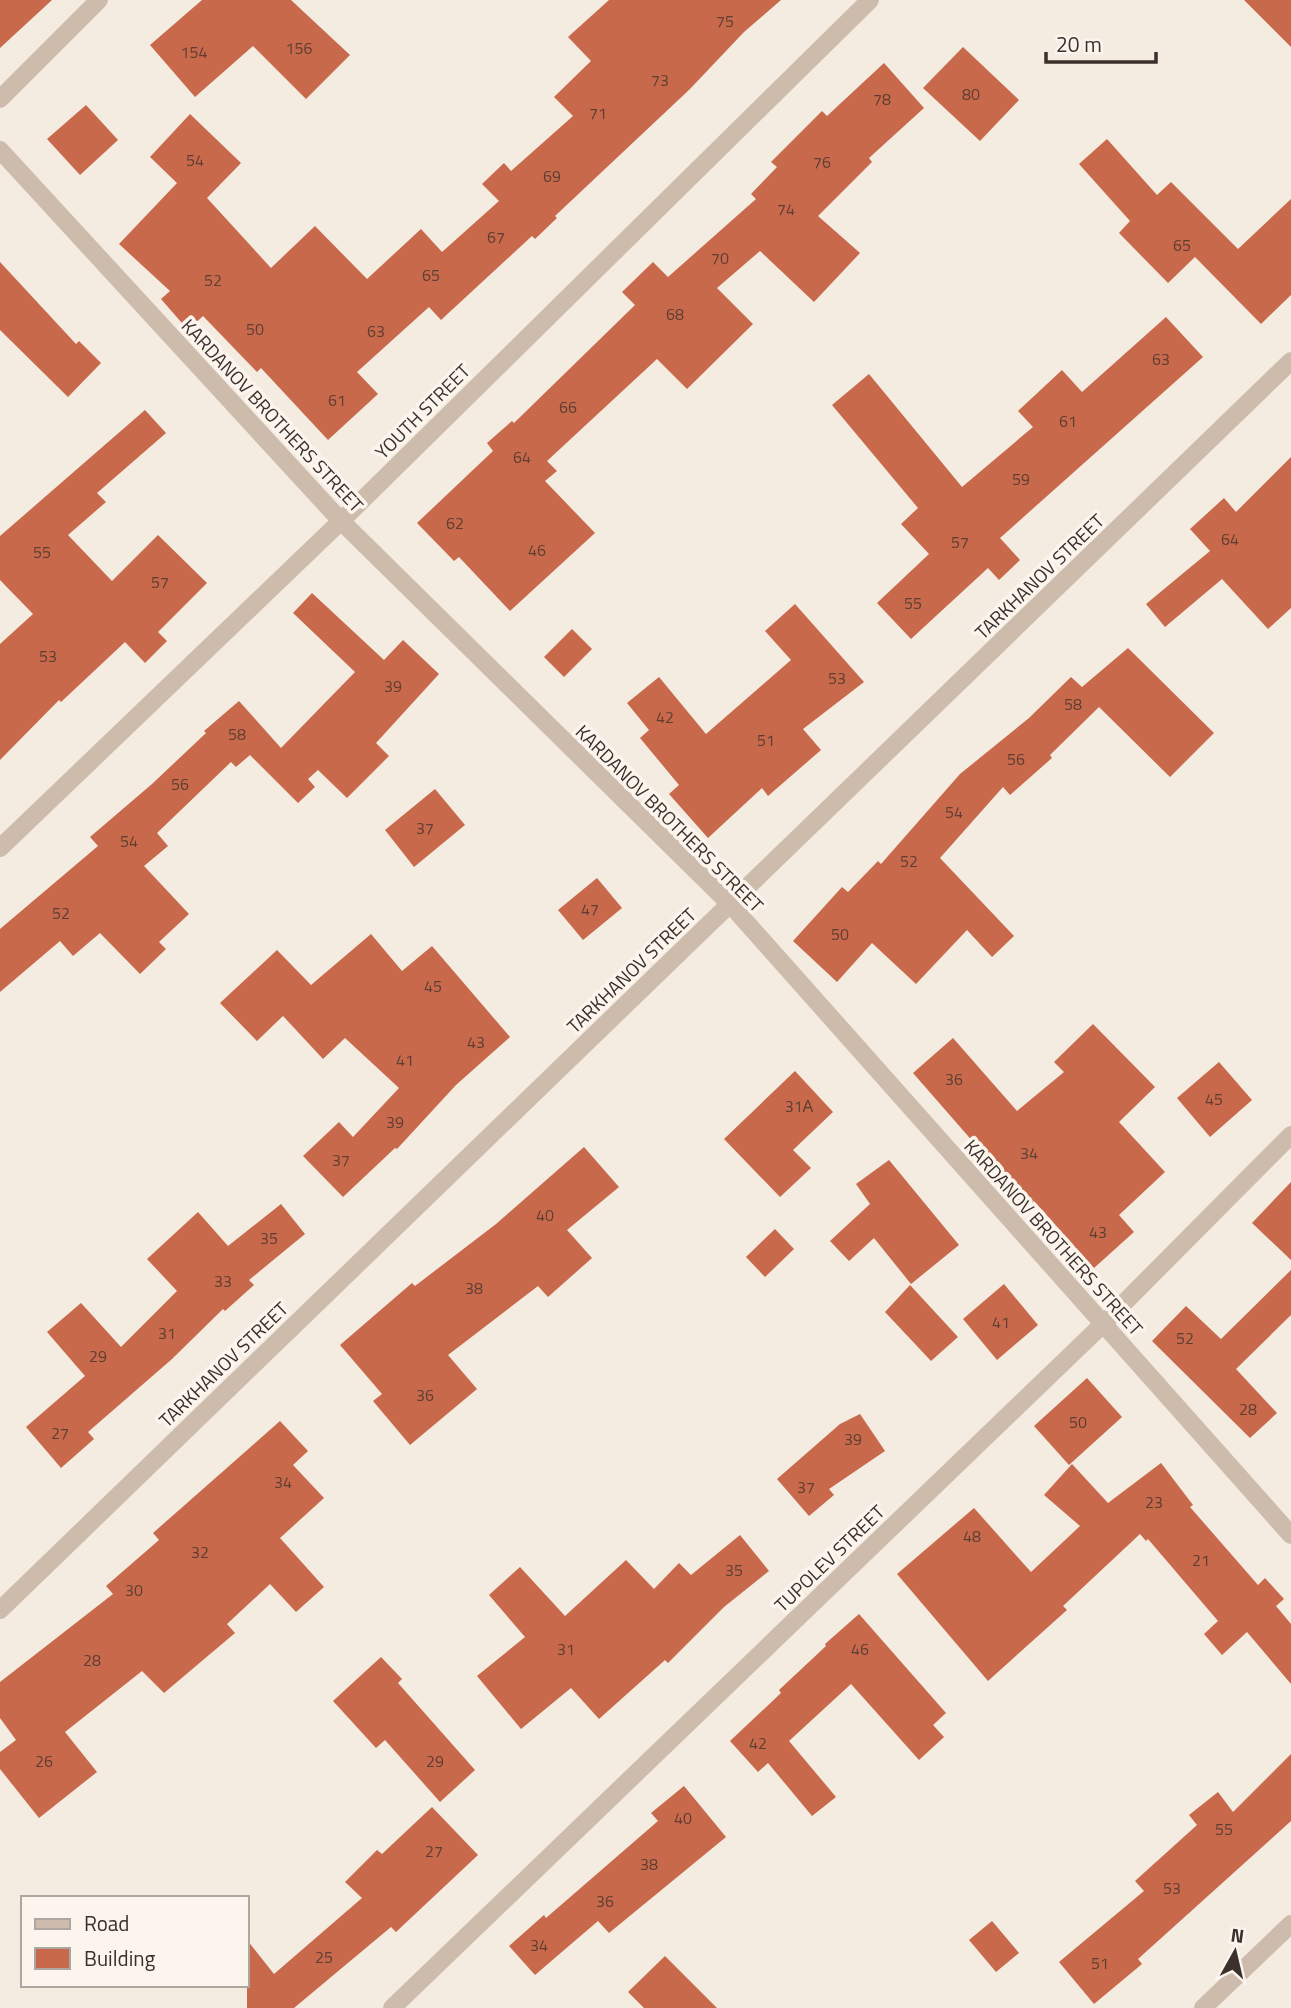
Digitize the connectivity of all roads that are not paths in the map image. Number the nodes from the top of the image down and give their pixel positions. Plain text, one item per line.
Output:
1 (99, 0) edge
2 (870, 0) edge
3 (0, 99) edge
4 (0, 150) edge
5 (1290, 364) edge
6 (341, 521) junction
7 (0, 848) edge
8 (730, 904) junction
9 (1291, 1135) edge
10 (1102, 1324) junction
11 (1291, 1535) edge
12 (0, 1610) edge
13 (1291, 1924) edge
14 (392, 2008) edge
15 (1203, 2008) edge

1 - 3 street
2 - 6 street, YOUTH STREET
4 - 6 street, KARDANOV BROTHERS STREET
5 - 8 street, TARKHANOV STREET
6 - 7 street, YOUTH STREET
6 - 8 street, KARDANOV BROTHERS STREET
8 - 10 street, KARDANOV BROTHERS STREET
8 - 12 street, TARKHANOV STREET
9 - 10 street, TUPOLEV STREET
10 - 11 street, KARDANOV BROTHERS STREET
10 - 14 street, TUPOLEV STREET
13 - 15 street

